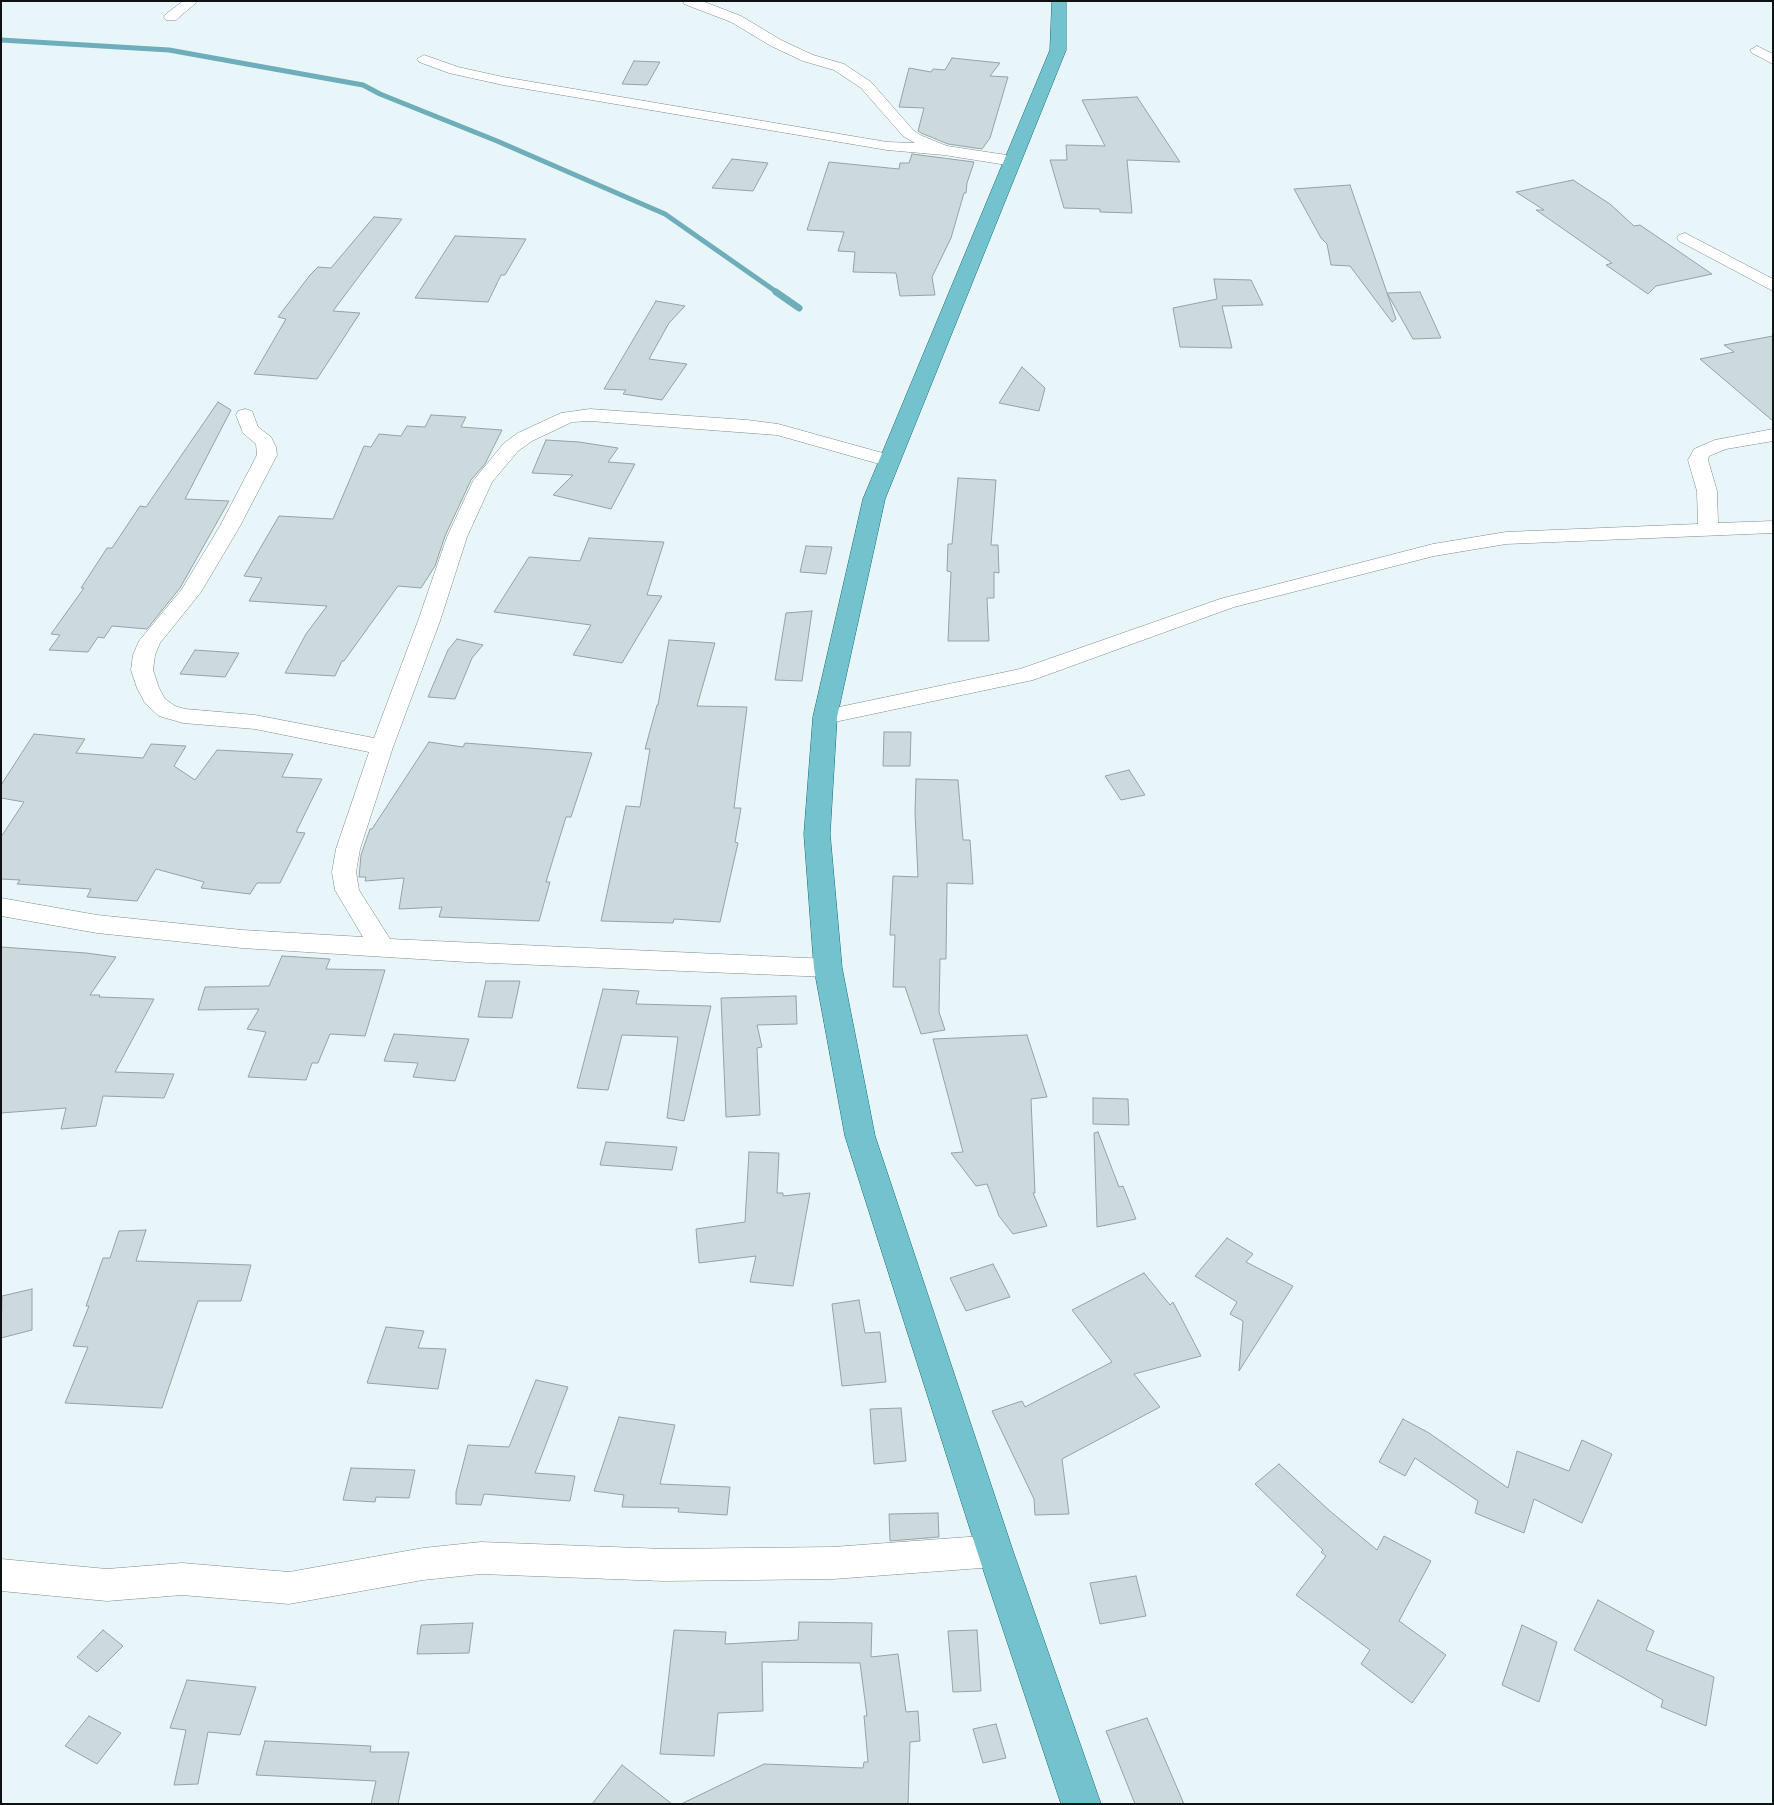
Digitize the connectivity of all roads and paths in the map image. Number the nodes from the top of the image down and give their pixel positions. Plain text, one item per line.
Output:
1 (192, 1) edge
2 (689, 1) edge
3 (1059, 1) edge
4 (171, 17) dead end
5 (1757, 50) dead end
6 (424, 59) dead end
7 (1773, 60) edge
8 (944, 150) junction
9 (1013, 161) junction
10 (1685, 238) dead end
11 (1773, 286) edge
12 (245, 415) dead end
13 (1773, 435) edge
14 (890, 461) junction
15 (1773, 527) edge
16 (1708, 528) junction
17 (825, 717) junction
18 (382, 747) junction
19 (1, 907) edge
20 (382, 947) junction
21 (828, 968) junction
22 (995, 1551) junction
23 (1, 1575) edge
24 (1081, 1804) edge

1 - 4 street
2 - 8 street
3 - 9 main road
5 - 7 street
6 - 8 street
8 - 9 street
9 - 14 main road
10 - 11 street
12 - 18 street
13 - 16 street
14 - 17 main road
14 - 18 street
15 - 16 street
16 - 17 street
17 - 21 main road
18 - 20 street
19 - 20 street
20 - 21 street
21 - 22 main road
22 - 23 street
22 - 24 main road

